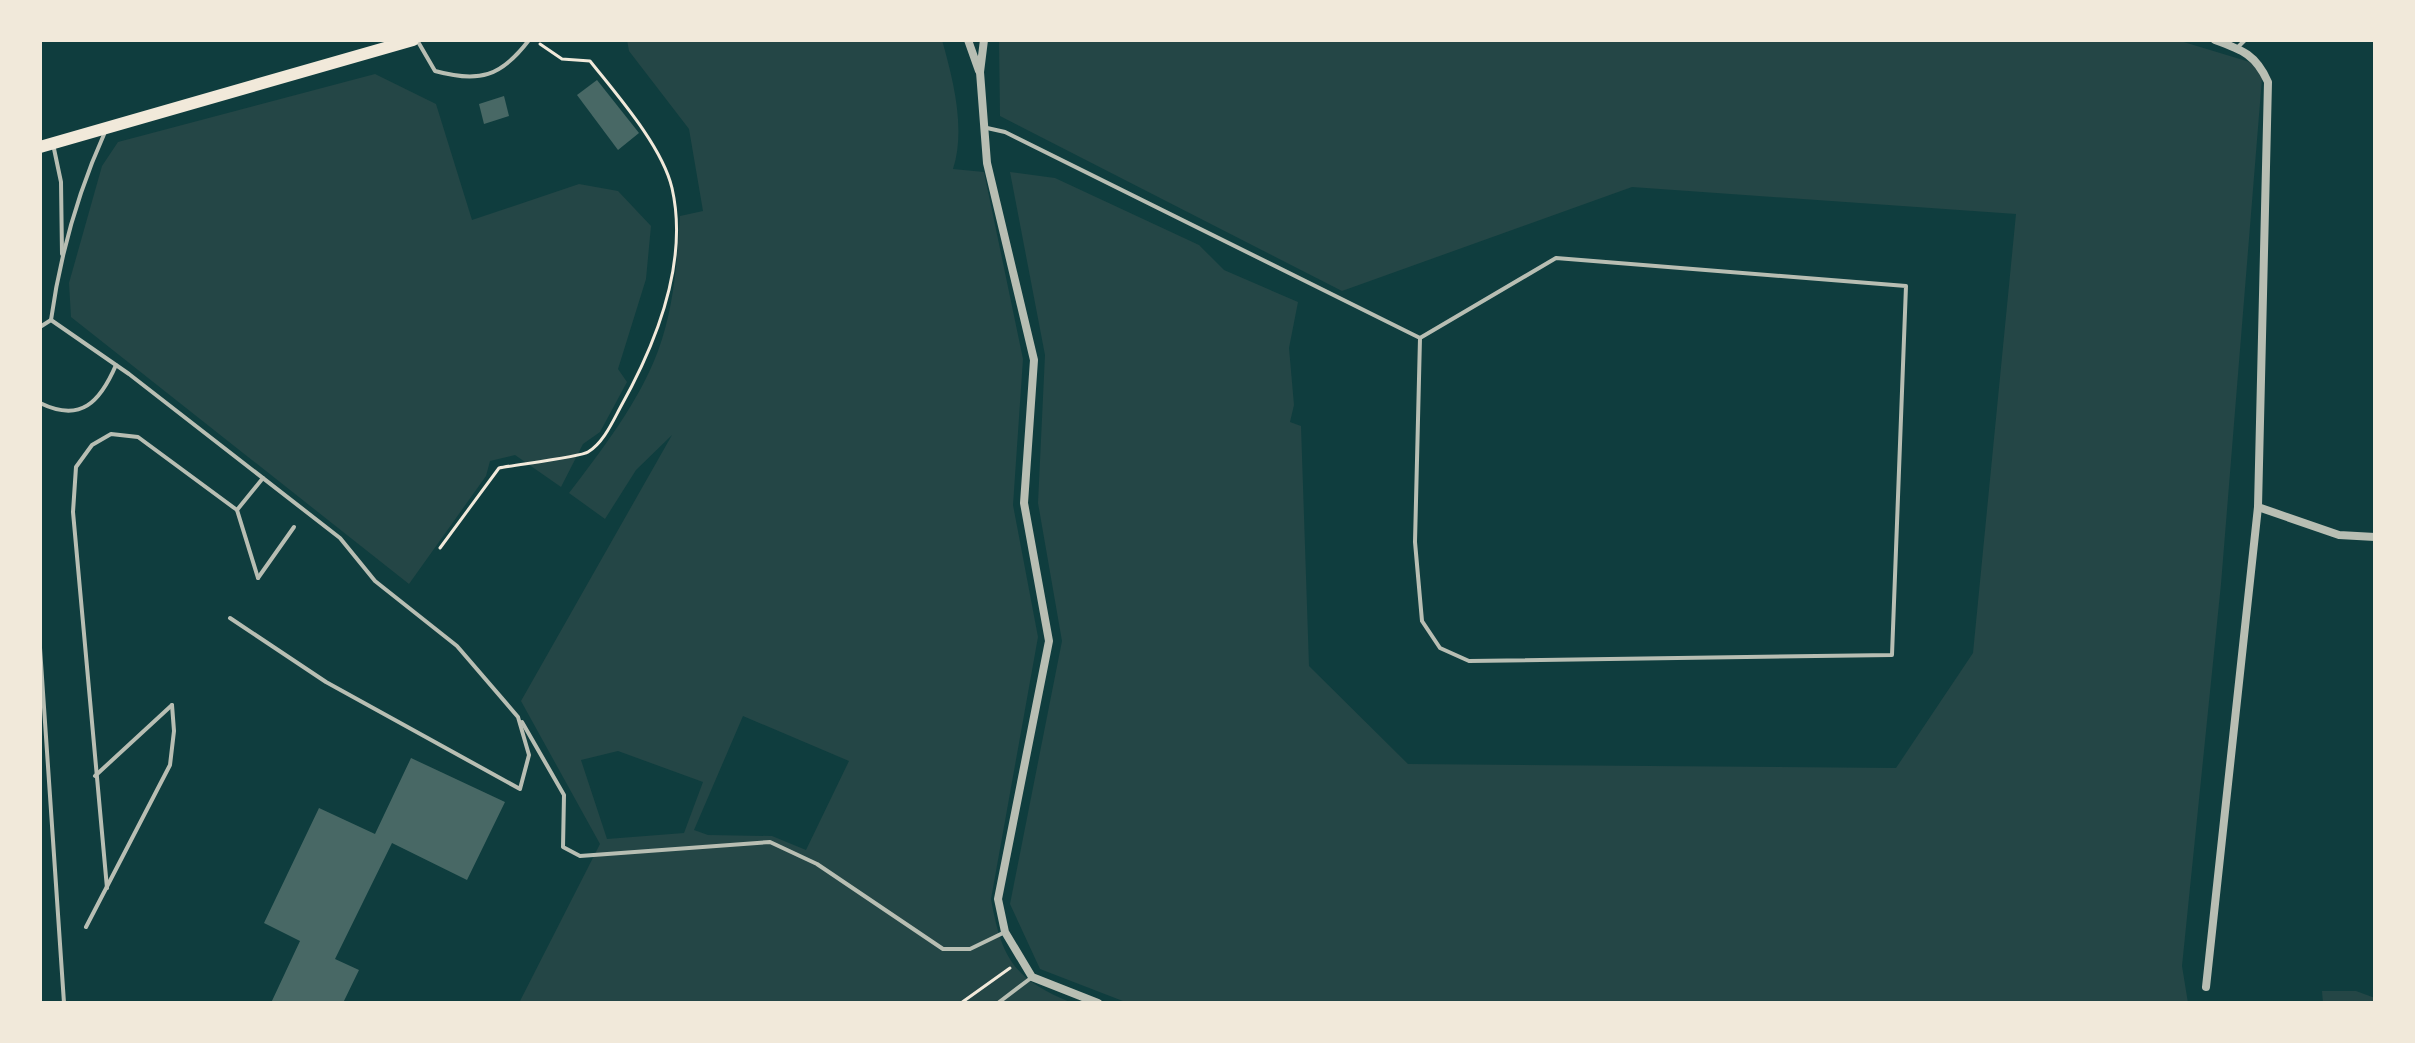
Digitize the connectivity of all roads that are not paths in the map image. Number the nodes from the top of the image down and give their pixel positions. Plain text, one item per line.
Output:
1 (415, 40) edge
2 (531, 40) edge
3 (968, 40) edge
4 (984, 40) edge
5 (2215, 40) edge
6 (2245, 40) edge
7 (2237, 48) junction
8 (980, 72) junction
9 (984, 128) junction
10 (106, 130) junction
11 (46, 146) edge
12 (62, 261) junction
13 (51, 320) junction
14 (40, 327) edge
15 (1420, 338) junction
16 (116, 365) junction
17 (40, 403) edge
18 (263, 478) junction
19 (2258, 507) junction
20 (237, 510) junction
21 (294, 527) dead end
22 (2375, 537) edge
23 (230, 618) dead end
24 (40, 648) edge
25 (518, 717) junction
26 (95, 776) junction
27 (107, 888) junction
28 (86, 927) dead end
29 (1005, 932) junction
30 (1032, 977) junction
31 (2206, 987) dead end
32 (64, 1003) edge
33 (998, 1003) edge
34 (1098, 1003) edge

1 - 2 lane
1 - 10 main road
3 - 8 street
4 - 8 street
5 - 7 street
6 - 7 lane
7 - 19 street
8 - 9 street
9 - 15 lane
9 - 29 street
10 - 11 main road
10 - 12 lane
11 - 12 lane
12 - 13 lane
13 - 14 lane
13 - 16 lane
15 - 15 lane
16 - 17 lane
16 - 18 lane
18 - 20 lane
18 - 25 lane
19 - 22 street
19 - 31 street
20 - 21 lane
20 - 26 lane
23 - 25 lane
24 - 32 lane
25 - 29 lane
26 - 27 lane
26 - 27 lane
27 - 28 lane
29 - 30 street
30 - 33 lane
30 - 34 street

